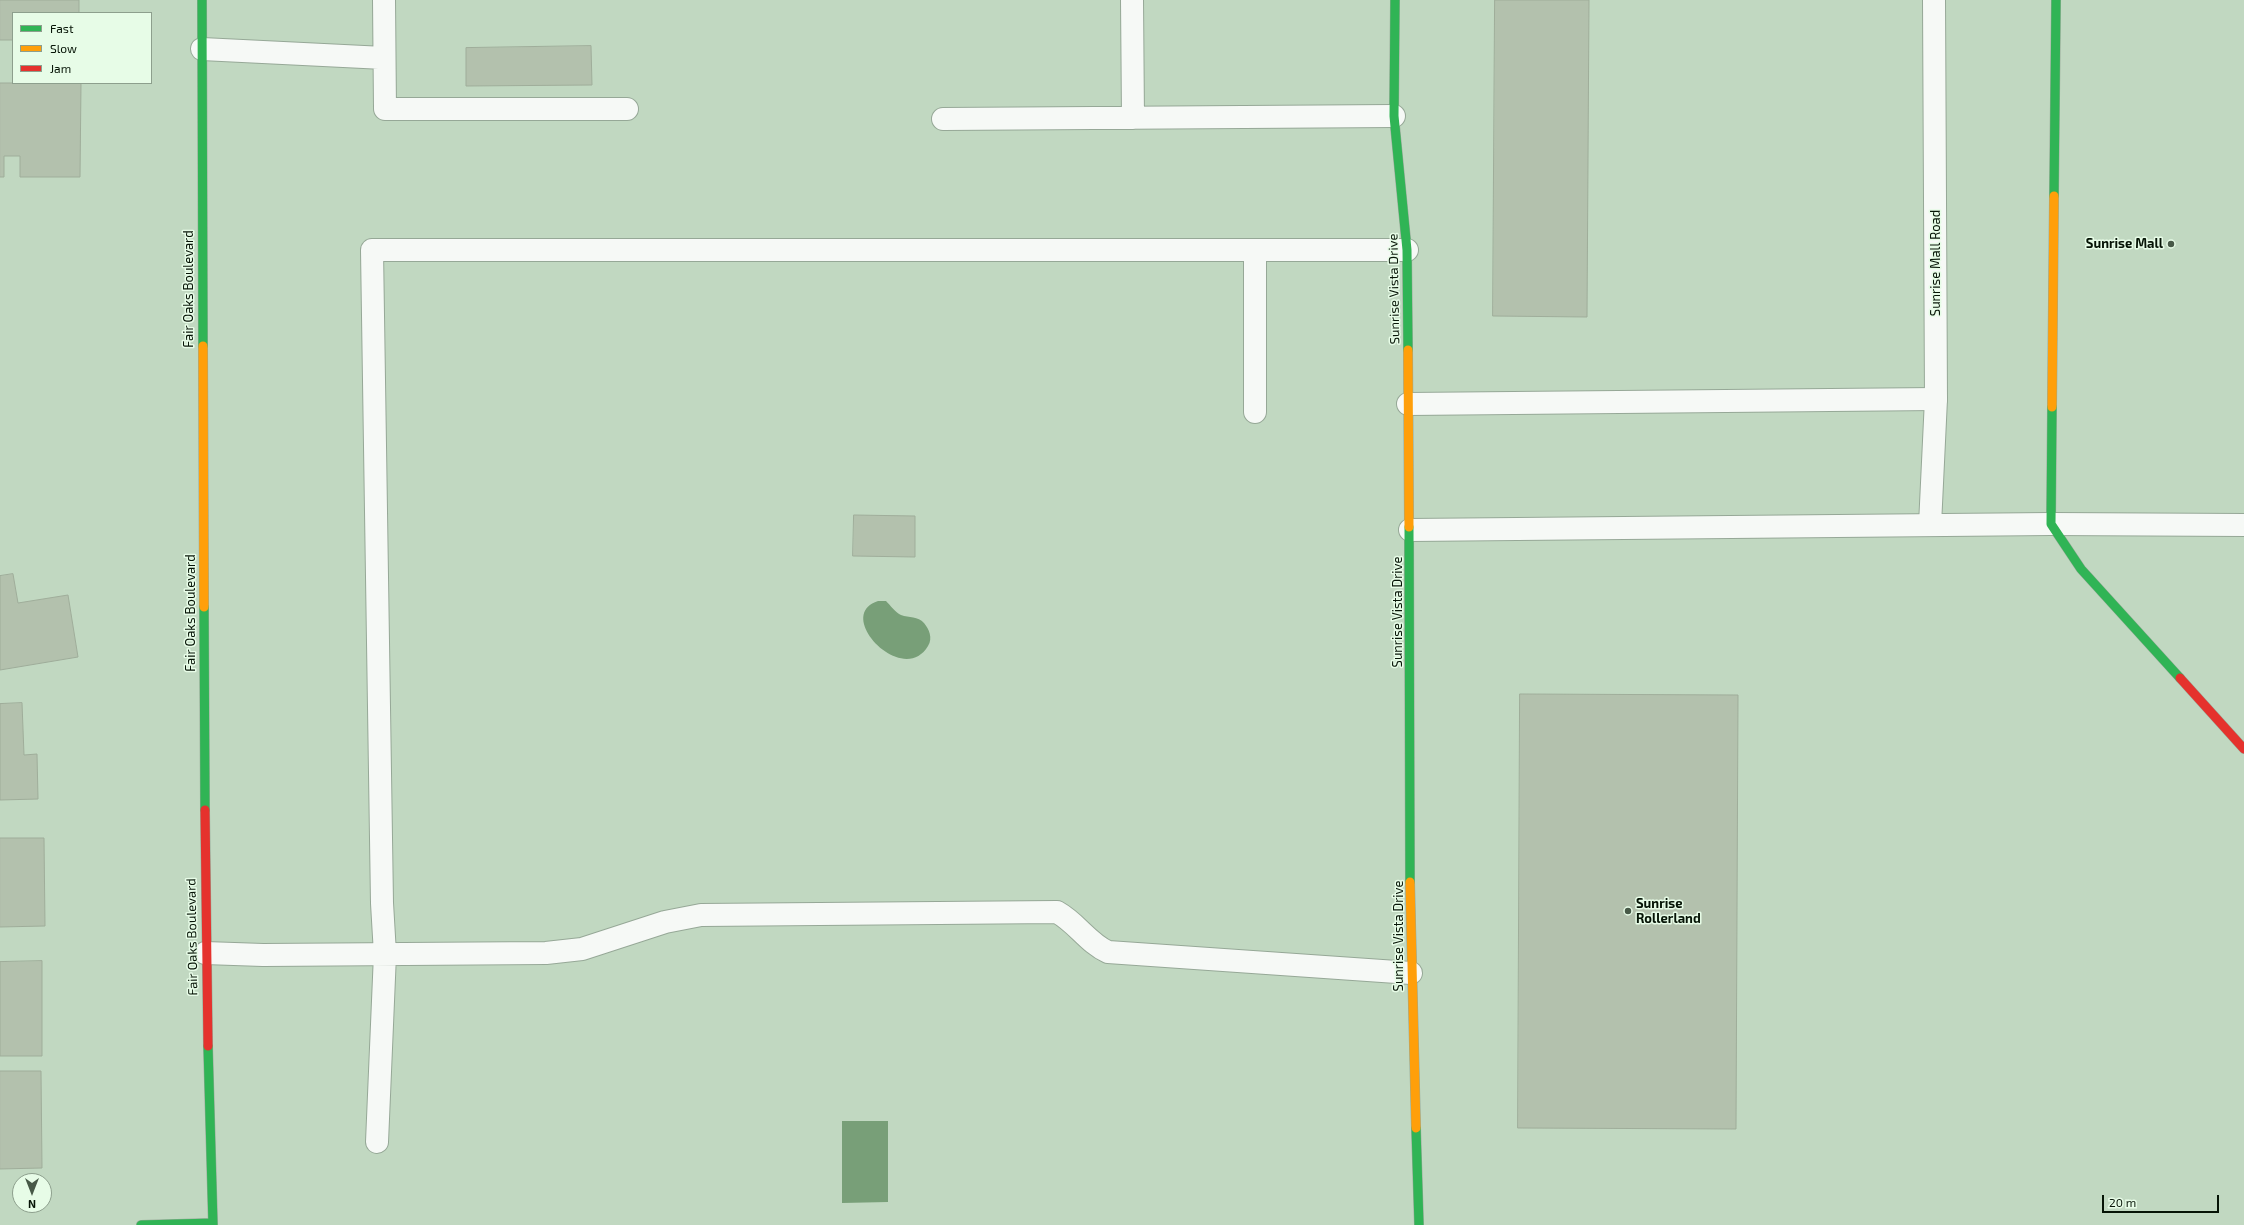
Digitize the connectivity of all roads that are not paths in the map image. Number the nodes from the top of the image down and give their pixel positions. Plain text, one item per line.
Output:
1 (202, 0) edge
2 (384, 0) edge
3 (1132, 0) edge
4 (1395, 0) edge
5 (1934, 0) edge
6 (2056, 0) edge
7 (202, 49) junction
8 (384, 58) junction
9 (627, 109) dead end
10 (1394, 116) junction
11 (1133, 118) junction
12 (943, 119) dead end
13 (1255, 250) junction
14 (1407, 250) junction
15 (1936, 399) junction
16 (1408, 404) junction
17 (1256, 412) dead end
18 (2051, 524) junction
19 (1930, 525) junction
20 (2244, 525) edge
21 (1410, 530) junction
22 (2244, 749) edge
23 (205, 953) junction
24 (385, 954) junction
25 (1411, 973) junction
26 (377, 1142) dead end
27 (213, 1224) edge
28 (141, 1225) edge
29 (1418, 1225) edge

1 - 7 street, Fair Oaks Boulevard
2 - 8 street
3 - 11 street
4 - 10 street, Sunrise Vista Drive
5 - 15 street, Sunrise Mall Road
6 - 18 street
7 - 8 street
7 - 23 street, Fair Oaks Boulevard
8 - 9 street
10 - 11 street
10 - 14 street, Sunrise Vista Drive
11 - 12 street
13 - 14 street
13 - 17 street
13 - 24 street
14 - 16 street, Sunrise Vista Drive
15 - 16 street
15 - 19 street, Sunrise Mall Road
16 - 21 street, Sunrise Vista Drive
18 - 19 street
18 - 20 street
18 - 22 street
19 - 21 street
21 - 25 street, Sunrise Vista Drive
23 - 24 street
23 - 27 street, Fair Oaks Boulevard
24 - 25 street
24 - 26 street
25 - 29 street, Sunrise Vista Drive
27 - 28 street

